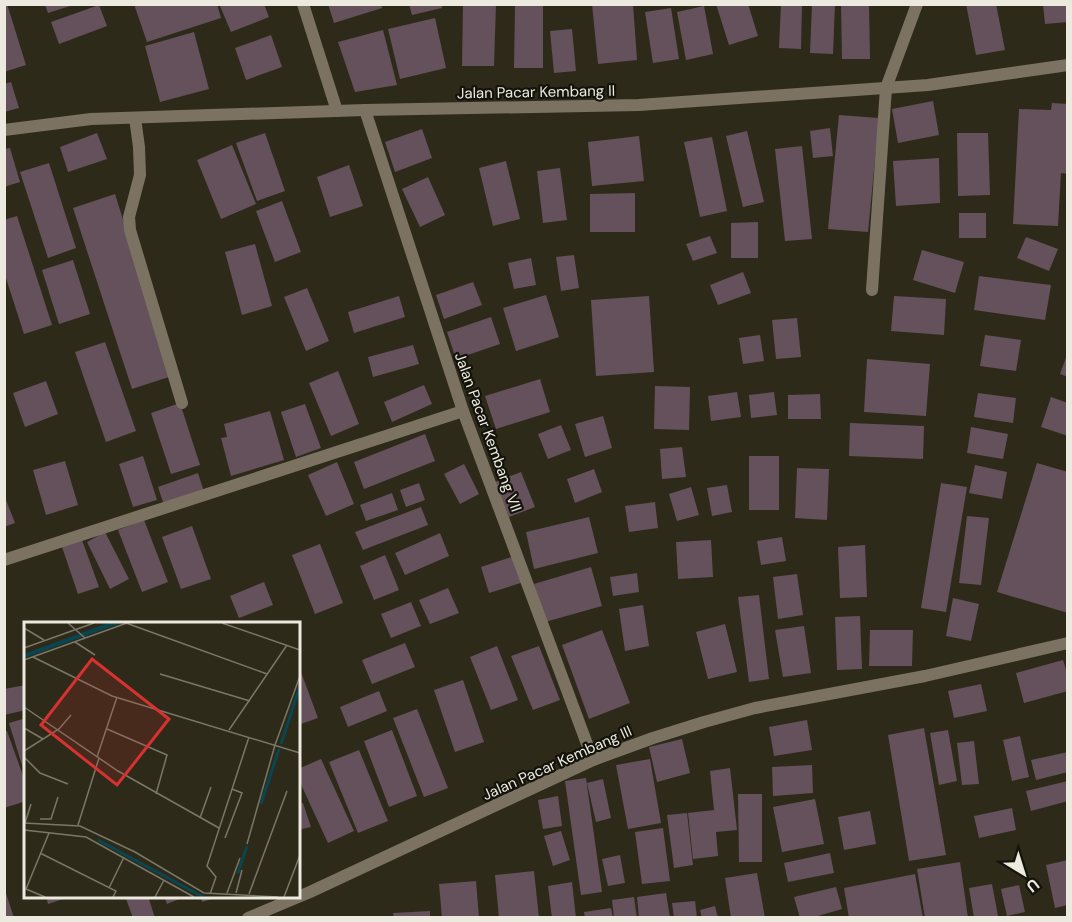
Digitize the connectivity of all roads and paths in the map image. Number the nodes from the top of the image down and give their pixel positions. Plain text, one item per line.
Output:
1 (303, 4) edge
2 (916, 4) edge
3 (1068, 65) edge
4 (886, 88) junction
5 (365, 110) junction
6 (337, 111) junction
7 (135, 118) junction
8 (4, 130) edge
9 (872, 290) dead end
10 (182, 403) dead end
11 (463, 411) junction
12 (4, 560) edge
13 (1068, 643) edge
14 (593, 760) junction
15 (300, 896) edge
16 (296, 898) edge
17 (248, 918) edge

1 - 6 street
2 - 4 street
3 - 4 street, Jalan Pacar Kembang II
4 - 5 street, Jalan Pacar Kembang II
4 - 9 street
5 - 6 street, Jalan Pacar Kembang II
5 - 11 street, Jalan Pacar Kembang VII
6 - 7 street, Jalan Pacar Kembang II
7 - 8 street, Jalan Pacar Kembang II
7 - 10 street
11 - 12 street
11 - 14 street, Jalan Pacar Kembang VII
13 - 14 street, Jalan Pacar Kembang III
14 - 15 street, Jalan Pacar Kembang III
16 - 17 street, Jalan Pacar Kembang III

